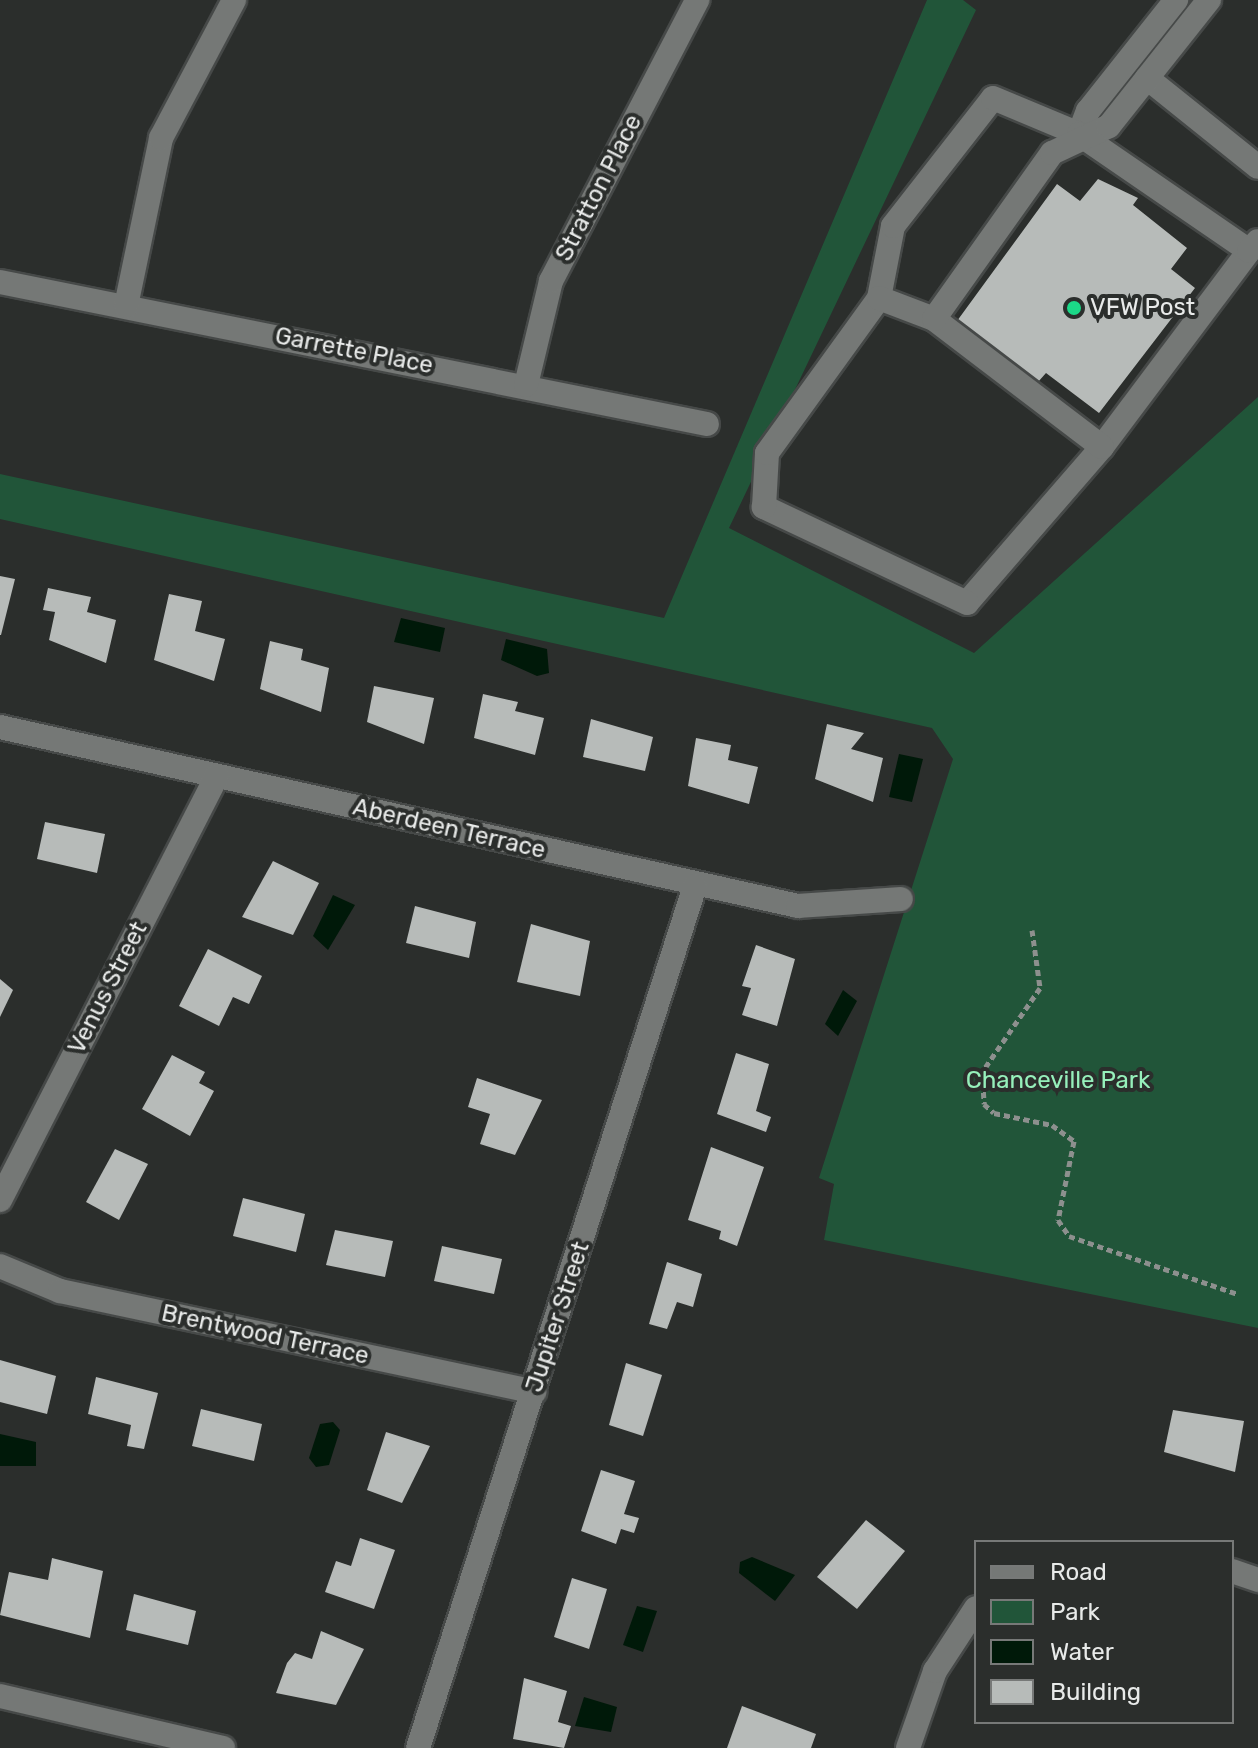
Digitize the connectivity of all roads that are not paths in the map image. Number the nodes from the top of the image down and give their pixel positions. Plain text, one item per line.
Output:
1 (234, 0) edge
2 (697, 0) edge
3 (1176, 0) edge
4 (1209, 0) edge
5 (1147, 78) junction
6 (1079, 134) junction
7 (1258, 167) edge
8 (1254, 246) edge
9 (0, 282) edge
10 (879, 298) junction
11 (126, 306) junction
12 (934, 319) junction
13 (526, 385) junction
14 (707, 424) dead end
15 (1102, 447) junction
16 (0, 727) edge
17 (217, 776) junction
18 (695, 886) junction
19 (901, 899) dead end
20 (0, 1200) edge
21 (0, 1266) edge
22 (534, 1392) junction
23 (1234, 1572) edge
24 (1258, 1580) edge
25 (974, 1611) edge
26 (0, 1696) edge
27 (223, 1748) edge
28 (418, 1748) edge
29 (908, 1748) edge

1 - 11 street
2 - 13 street, Stratton Place
3 - 6 street
4 - 5 street
5 - 6 street
5 - 7 street
6 - 8 street
6 - 10 street
6 - 12 street
8 - 15 street
9 - 11 street, Garrette Place
10 - 12 street
10 - 15 street
11 - 13 street, Garrette Place
12 - 15 street
13 - 14 street, Garrette Place
16 - 17 street, Aberdeen Terrace
17 - 18 street, Aberdeen Terrace
17 - 20 street, Venus Street
18 - 19 street, Aberdeen Terrace
18 - 22 street, Jupiter Street
21 - 22 street, Brentwood Terrace
22 - 28 street, Jupiter Street
23 - 24 street
25 - 29 street
26 - 27 street

